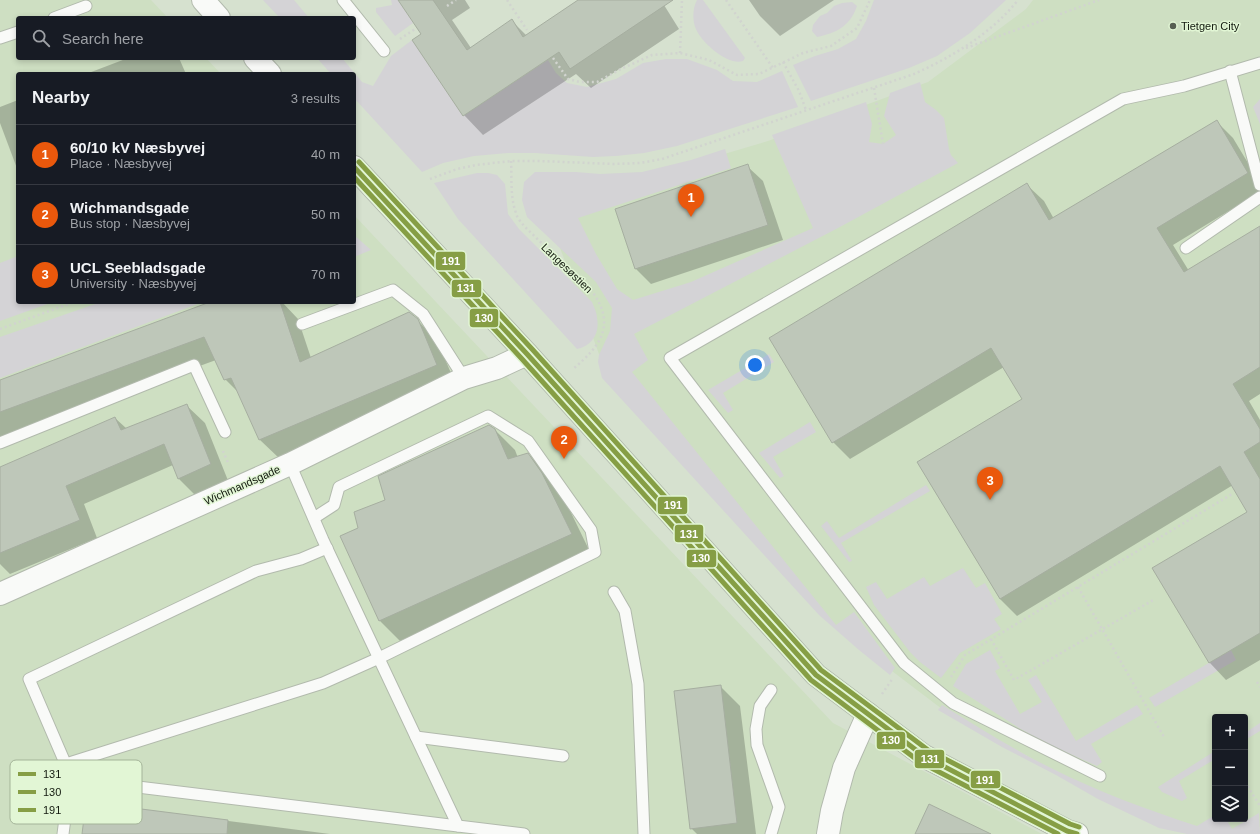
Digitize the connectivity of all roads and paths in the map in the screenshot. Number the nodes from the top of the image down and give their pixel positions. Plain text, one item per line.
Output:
1 (203, 0) edge
2 (343, 0) edge
3 (456, 0) edge
4 (507, 0) edge
5 (682, 0) edge
6 (726, 0) edge
7 (870, 0) edge
8 (1018, 0) edge
9 (1099, 0) edge
10 (86, 6) dead end
11 (447, 6) dead end
12 (59, 16) edge
13 (217, 16) edge
14 (356, 16) edge
15 (356, 16) edge
16 (527, 30) dead end
17 (16, 33) edge
18 (0, 38) edge
19 (962, 49) junction
20 (384, 51) dead end
21 (680, 53) junction
22 (553, 58) dead end
23 (257, 60) edge
24 (783, 62) junction
25 (1260, 62) edge
26 (773, 68) junction
27 (1230, 71) junction
28 (268, 72) edge
29 (874, 88) junction
30 (806, 111) junction
31 (883, 144) dead end
32 (511, 161) junction
33 (356, 169) edge
34 (430, 179) dead end
35 (1260, 185) edge
36 (1260, 197) edge
37 (1186, 248) dead end
38 (69, 304) edge
39 (356, 304) edge
40 (356, 304) edge
41 (302, 324) dead end
42 (0, 329) edge
43 (527, 354) junction
44 (464, 378) junction
45 (554, 384) junction
46 (225, 432) joint
47 (0, 443) edge
48 (290, 464) junction
49 (238, 487) junction
50 (1232, 494) dead end
51 (314, 518) junction
52 (328, 548) junction
53 (1078, 587) junction
54 (614, 592) dead end
55 (0, 594) edge
56 (1155, 599) dead end
57 (1102, 630) junction
58 (991, 640) junction
59 (379, 658) junction
60 (904, 664) junction
61 (1257, 682) dead end
62 (1260, 687) edge
63 (771, 690) dead end
64 (941, 692) junction
65 (868, 714) junction
66 (416, 737) junction
67 (1164, 737) dead end
68 (563, 756) dead end
69 (64, 760) edge
70 (79, 760) edge
71 (1100, 776) dead end
72 (1248, 786) edge
73 (142, 787) edge
74 (1260, 806) edge
75 (64, 824) edge
76 (458, 826) junction
77 (63, 834) edge
78 (524, 834) edge
79 (644, 834) edge
80 (771, 834) edge
81 (828, 834) edge
82 (1077, 834) edge

1 - 13 street
2 - 14 lane
3 - 11 path
4 - 16 path
5 - 21 path
6 - 26 path
7 - 24 path
8 - 19 path
9 - 19 path
10 - 12 lane
15 - 20 lane
17 - 18 lane
19 - 29 path
21 - 22 path
21 - 26 path
23 - 28 street
24 - 26 path
24 - 30 path
25 - 27 lane
27 - 35 lane
27 - 60 lane
29 - 30 path
29 - 31 path
30 - 32 path
32 - 34 path
32 - 45 path, Langesøstien
33 - 43 street
36 - 37 lane
38 - 42 path
39 - 44 lane
40 - 41 lane
43 - 44 street, Wichmandsgade
43 - 45 street
44 - 48 street, Wichmandsgade
45 - 65 street
46 - 47 lane
46 - 49 path
48 - 49 street, Wichmandsgade
48 - 51 lane
49 - 55 street, Wichmandsgade
50 - 53 path
51 - 52 lane
51 - 59 lane
52 - 59 lane
52 - 69 lane
53 - 57 path
53 - 58 path
54 - 79 lane
56 - 57 path
57 - 58 path
57 - 67 path
58 - 64 path
59 - 66 lane
59 - 70 lane
60 - 64 lane
60 - 65 path
61 - 62 path
63 - 80 lane
64 - 71 lane
65 - 81 street
65 - 82 street
66 - 68 lane
66 - 76 lane
72 - 74 path
73 - 76 lane
75 - 77 lane
76 - 78 lane

